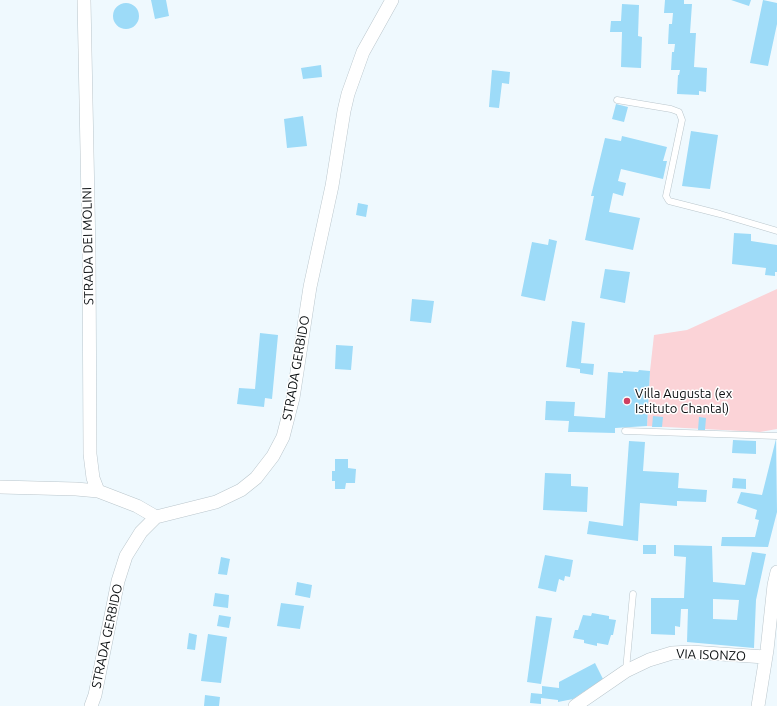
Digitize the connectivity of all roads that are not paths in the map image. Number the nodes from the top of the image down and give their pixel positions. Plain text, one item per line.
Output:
1 (84, 0) edge
2 (392, 0) edge
3 (617, 100) dead end
4 (777, 231) edge
5 (625, 431) dead end
6 (777, 436) edge
7 (0, 487) edge
8 (98, 491) junction
9 (156, 517) junction
10 (777, 572) edge
11 (633, 594) dead end
12 (769, 648) edge
13 (626, 672) junction
14 (759, 703) edge
15 (91, 706) edge
16 (575, 706) edge

1 - 8 street, STRADA DEI MOLINI
2 - 9 street, STRADA GERBIDO
3 - 4 lane
5 - 6 lane
7 - 8 street
8 - 9 street
9 - 15 street, STRADA GERBIDO
10 - 12 street
11 - 13 lane
12 - 13 street, VIA ISONZO
12 - 14 street
13 - 16 street, VIA ISONZO

